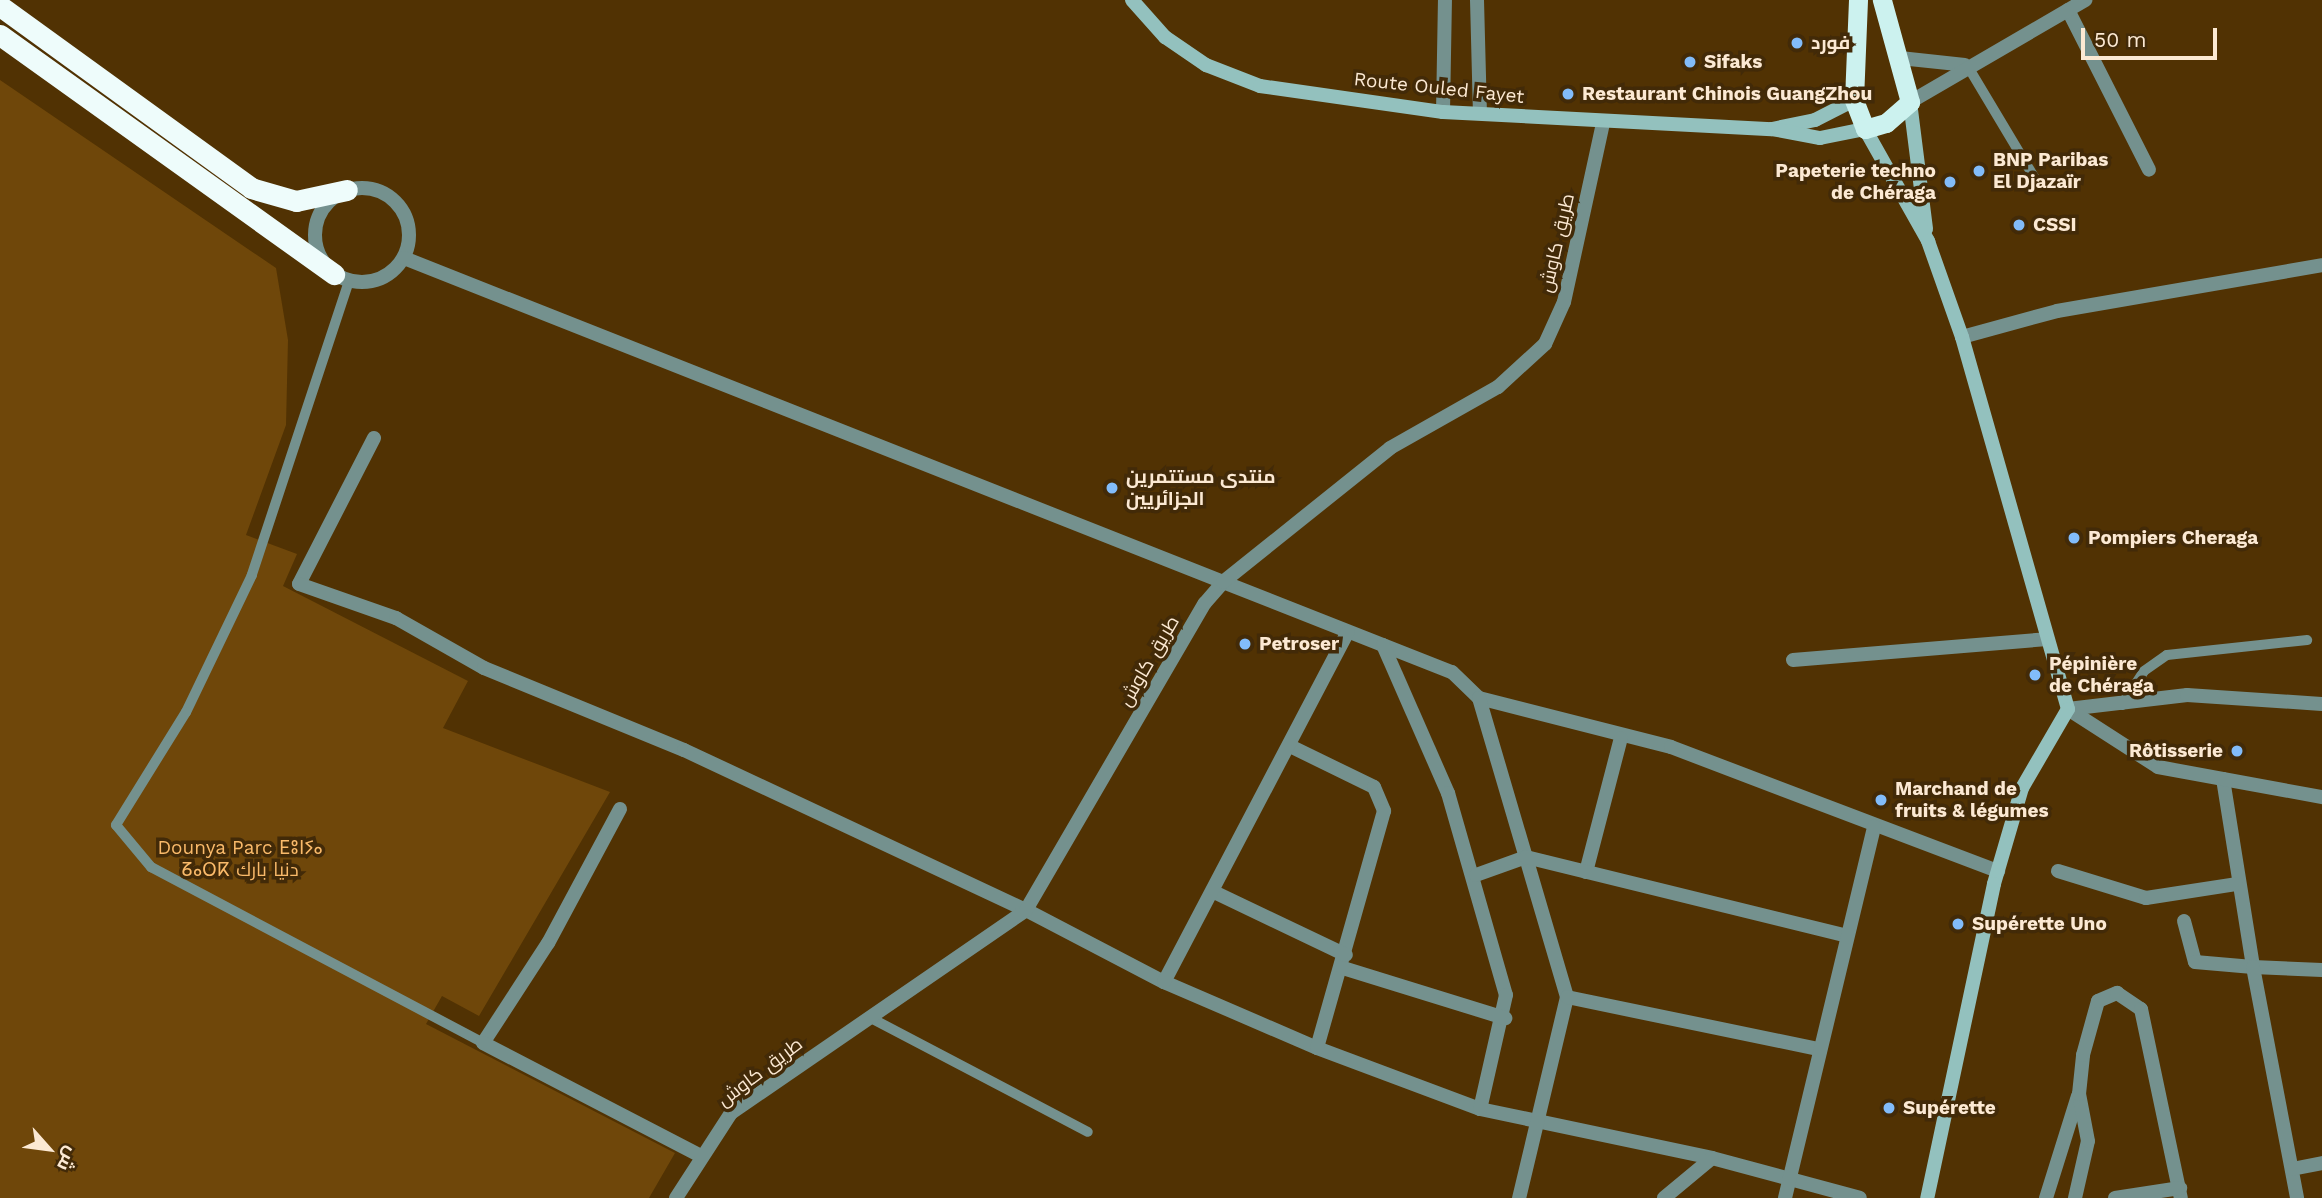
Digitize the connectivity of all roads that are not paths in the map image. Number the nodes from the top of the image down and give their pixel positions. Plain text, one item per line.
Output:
1 (1132, 0) edge
2 (1445, 0) edge
3 (1477, 0) edge
4 (1858, 0) edge
5 (1882, 0) edge
6 (2085, 0) edge
7 (0, 6) edge
8 (2068, 10) junction
9 (0, 35) edge
10 (1900, 58) junction
11 (1967, 65) junction
12 (1854, 100) junction
13 (1910, 103) junction
14 (1443, 112) junction
15 (1480, 113) junction
16 (1603, 123) junction
17 (1772, 129) junction
18 (1865, 129) junction
19 (2149, 170) dead end
20 (2037, 182) dead end
21 (346, 190) junction
22 (1928, 241) junction
23 (404, 258) junction
24 (2322, 265) edge
25 (341, 277) junction
26 (1962, 337) junction
27 (374, 438) dead end
28 (1223, 582) junction
29 (1348, 632) junction
30 (2047, 639) junction
31 (2307, 640) dead end
32 (1383, 645) junction
33 (1793, 660) dead end
34 (1479, 698) junction
35 (2322, 704) edge
36 (2121, 707) junction
37 (2067, 709) junction
38 (1621, 738) junction
39 (1292, 747) junction
40 (2223, 779) junction
41 (2322, 797) edge
42 (620, 809) dead end
43 (1874, 826) junction
44 (1526, 857) junction
45 (2058, 870) dead end
46 (1998, 871) junction
47 (1586, 872) junction
48 (1476, 875) junction
49 (2236, 884) junction
50 (1214, 892) junction
51 (1026, 910) junction
52 (2185, 922) dead end
53 (1843, 935) junction
54 (1344, 962) junction
55 (2253, 967) junction
56 (2322, 970) edge
57 (1164, 982) junction
58 (1567, 997) junction
59 (869, 1017) junction
60 (1505, 1018) junction
61 (483, 1043) junction
62 (1317, 1048) junction
63 (1819, 1049) junction
64 (2079, 1094) junction
65 (1480, 1109) junction
66 (1538, 1122) junction
67 (1088, 1132) dead end
68 (701, 1156) junction
69 (1712, 1158) junction
70 (2322, 1163) edge
71 (2292, 1168) junction
72 (1790, 1181) junction
73 (2181, 1193) edge
74 (676, 1198) edge
75 (1519, 1198) edge
76 (1664, 1198) edge
77 (1785, 1198) edge
78 (1860, 1198) edge
79 (1927, 1198) edge
80 (2046, 1198) edge
81 (2075, 1198) edge
82 (2115, 1198) edge
83 (2297, 1198) edge

1 - 14 main road, Route Ouled Fayet
2 - 14 street
3 - 15 street
4 - 12 highway
5 - 10 highway
6 - 8 street
7 - 21 highway
8 - 11 street
8 - 19 street
9 - 25 highway
10 - 11 street
10 - 13 highway
11 - 13 street
11 - 20 lane
12 - 17 main road
12 - 18 highway
13 - 18 highway
13 - 22 main road
14 - 15 main road, Route Ouled Fayet
15 - 16 main road, Route Ouled Fayet
16 - 17 main road, Route Ouled Fayet
16 - 28 street, طريق كاوش
17 - 18 main road
18 - 22 main road
21 - 23 street
21 - 25 street
22 - 26 main road
23 - 25 street
23 - 28 street
24 - 26 street
25 - 61 lane
26 - 30 main road
27 - 51 street
28 - 29 street
28 - 51 street, طريق كاوش
29 - 32 street
29 - 39 street
30 - 33 street
30 - 37 main road
31 - 36 lane
32 - 34 street
32 - 48 street
34 - 38 street
34 - 44 street
35 - 36 street
36 - 37 street
37 - 40 street
37 - 46 main road
38 - 43 street
38 - 47 street
39 - 50 street
39 - 54 street
40 - 41 street
40 - 49 street
42 - 61 street
43 - 46 street
43 - 53 street
44 - 47 street
44 - 48 street
44 - 58 street
45 - 49 street
46 - 79 main road
47 - 53 street
48 - 60 street
49 - 55 street
50 - 54 street
50 - 57 street
51 - 57 street
51 - 59 street, طريق كاوش
52 - 55 street
53 - 63 street
54 - 60 street
54 - 62 street
55 - 56 street
55 - 71 street
57 - 62 street
58 - 63 street
58 - 66 street
59 - 67 lane
59 - 68 street, طريق كاوش
60 - 65 street
61 - 68 street
62 - 65 street
63 - 72 street
64 - 73 street
64 - 80 street
64 - 81 street
65 - 66 street
66 - 69 street
66 - 75 street
68 - 74 street, طريق كاوش
69 - 72 street
69 - 76 street
70 - 71 street
71 - 83 street
72 - 77 street
72 - 78 street
73 - 82 street

